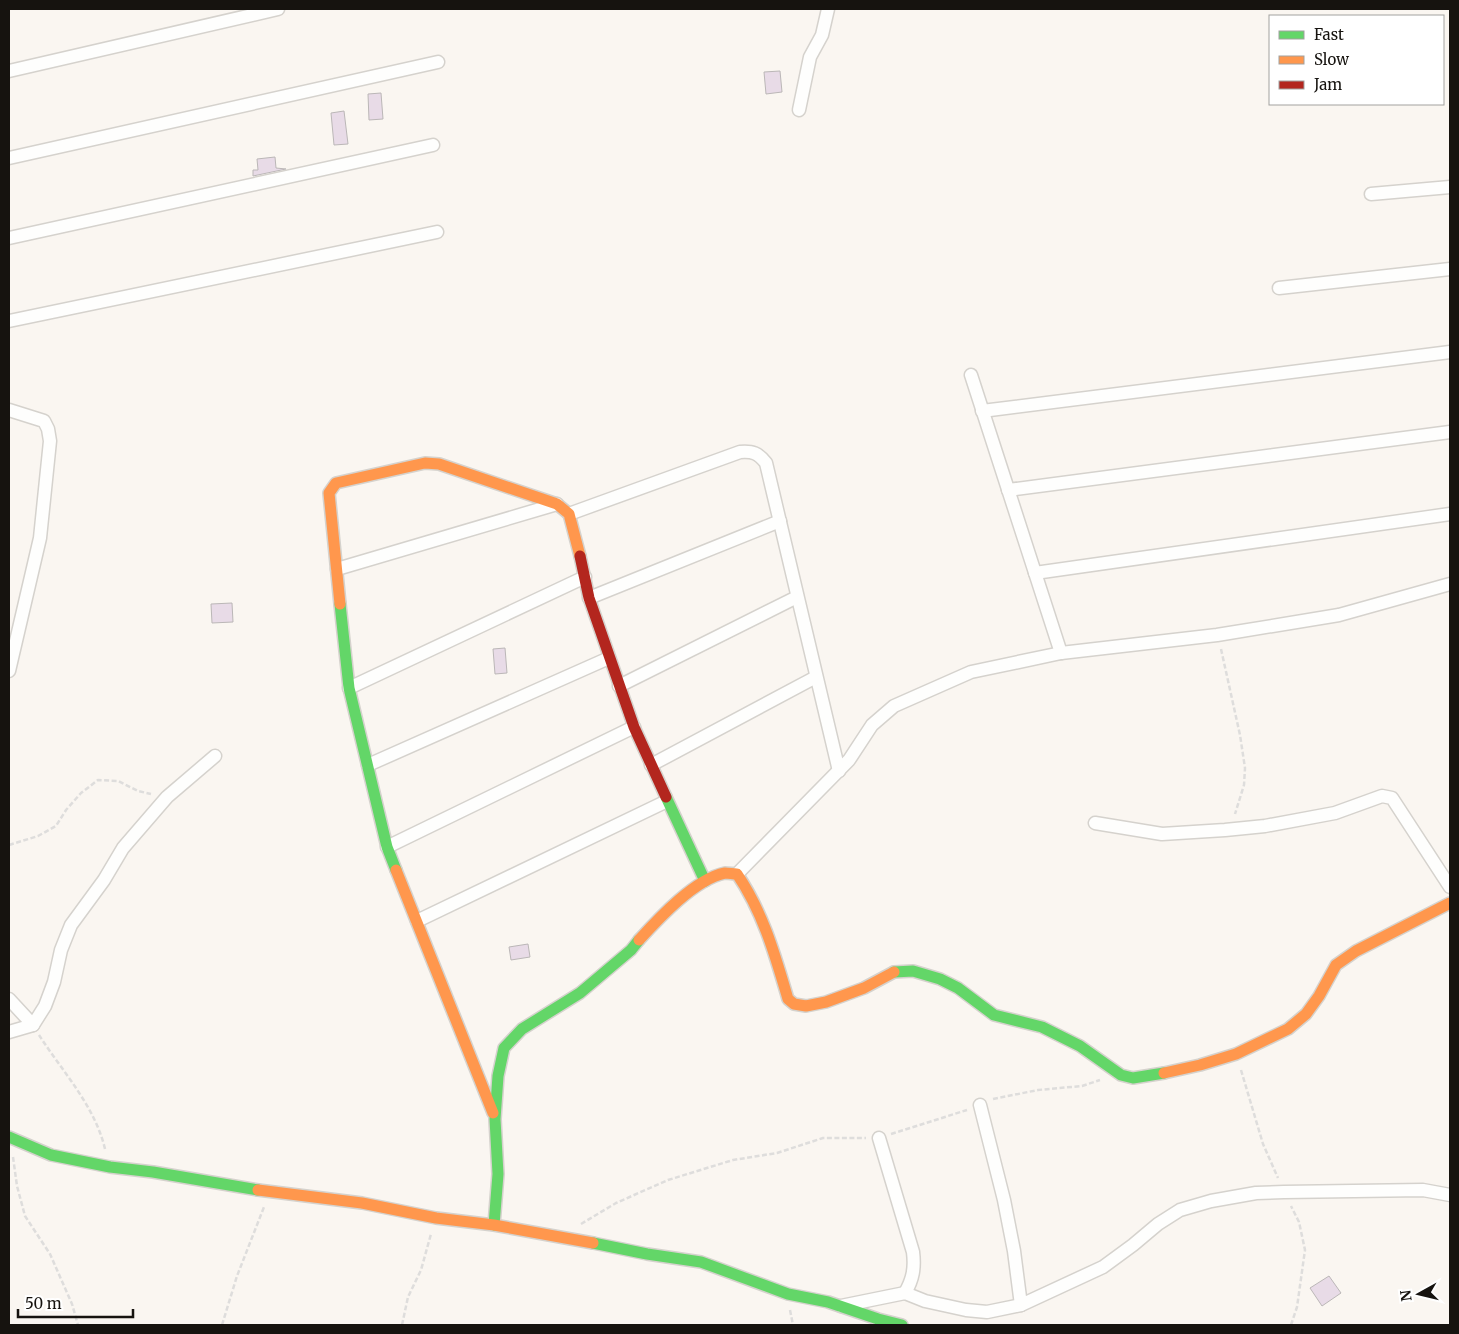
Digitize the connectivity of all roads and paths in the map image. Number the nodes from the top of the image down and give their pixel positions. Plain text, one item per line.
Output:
1 (278, 9) edge
2 (828, 9) edge
3 (438, 62) dead end
4 (9, 71) edge
5 (799, 110) dead end
6 (434, 146) dead end
7 (9, 158) edge
8 (1450, 187) edge
9 (1371, 194) dead end
10 (437, 232) dead end
11 (9, 238) edge
12 (1450, 269) edge
13 (1279, 288) dead end
14 (9, 321) edge
15 (1450, 352) edge
16 (971, 376) dead end
17 (9, 410) edge
18 (982, 411) junction
19 (1450, 432) edge
20 (1008, 490) junction
21 (557, 504) junction
22 (569, 514) junction
23 (1450, 514) edge
24 (780, 521) junction
25 (337, 569) junction
26 (1035, 573) junction
27 (585, 577) junction
28 (1450, 584) edge
29 (797, 597) junction
30 (589, 598) junction
31 (1217, 635) junction
32 (1061, 653) junction
33 (608, 658) junction
34 (9, 672) edge
35 (816, 676) junction
36 (619, 686) junction
37 (349, 688) junction
38 (634, 727) junction
39 (215, 756) dead end
40 (368, 765) junction
41 (651, 765) junction
42 (839, 771) junction
43 (167, 797) junction
44 (667, 801) junction
45 (1095, 823) dead end
46 (1225, 830) junction
47 (9, 845) edge
48 (387, 847) junction
49 (737, 874) junction
50 (706, 881) junction
51 (1450, 888) edge
52 (1450, 903) edge
53 (417, 921) junction
54 (9, 999) edge
55 (32, 1025) junction
56 (9, 1032) edge
57 (1236, 1054) junction
58 (1121, 1075) junction
59 (980, 1106) junction
60 (496, 1119) junction
61 (10, 1137) edge
62 (878, 1138) junction
63 (110, 1167) junction
64 (270, 1192) junction
65 (1284, 1192) junction
66 (1450, 1195) edge
67 (436, 1218) junction
68 (494, 1225) junction
69 (560, 1236) junction
70 (905, 1293) junction
71 (1021, 1305) junction
72 (841, 1306) junction
73 (78, 1325) edge
74 (222, 1325) edge
75 (402, 1325) edge
76 (902, 1325) edge
77 (1290, 1325) edge

1 - 4 street
2 - 5 street
3 - 7 street
6 - 11 street
8 - 9 street
10 - 14 street
12 - 13 street
15 - 18 street
16 - 18 street
17 - 34 street
18 - 20 street
19 - 20 street
20 - 26 street
21 - 22 street
21 - 25 street
21 - 25 street
22 - 24 street
22 - 27 street
23 - 26 street
24 - 29 street
24 - 30 street
25 - 37 street
26 - 32 street
27 - 30 street
27 - 37 street
28 - 31 street
29 - 35 street
29 - 36 street
30 - 33 street
31 - 32 street
31 - 46 path
32 - 42 street
33 - 36 street
33 - 40 street
35 - 41 street
35 - 42 street
36 - 38 street
37 - 40 street
38 - 41 street
38 - 48 street
39 - 43 street
40 - 48 street
41 - 44 street
42 - 49 street
43 - 47 path
43 - 55 street
44 - 50 street
44 - 53 street
45 - 46 street
46 - 51 street
48 - 53 street
49 - 50 street
49 - 58 street
50 - 60 street
52 - 57 street
53 - 60 street
54 - 55 street
55 - 56 street
55 - 63 path
57 - 58 street
57 - 65 path
58 - 59 path
59 - 62 path
59 - 71 street
60 - 68 street
61 - 63 street
61 - 73 path
62 - 69 path
62 - 70 street
63 - 64 street
64 - 67 street
64 - 74 path
65 - 66 street
65 - 71 street
65 - 77 path
67 - 68 street
67 - 75 path
68 - 69 street
69 - 72 street
70 - 71 street
70 - 72 street
72 - 76 street

